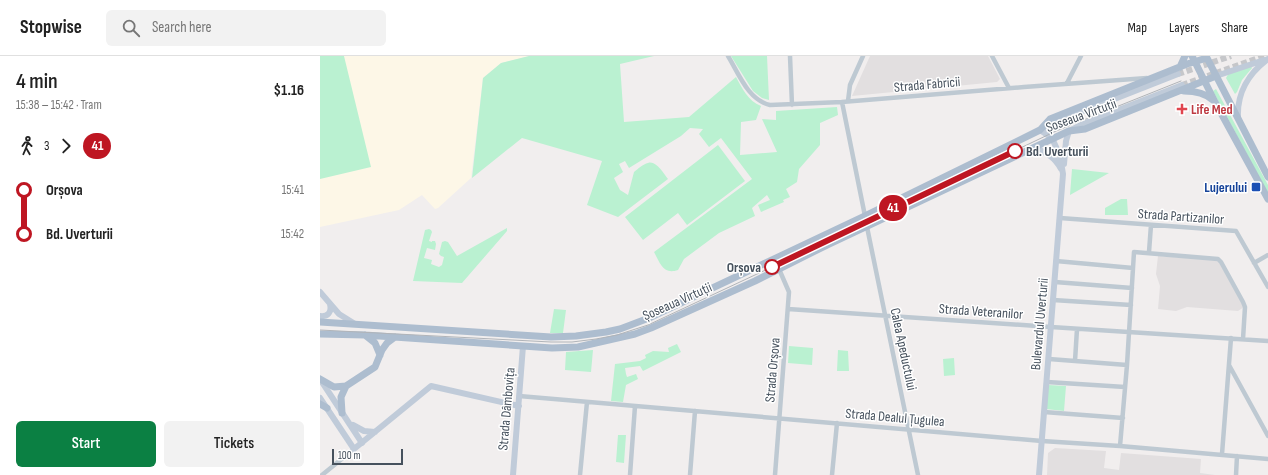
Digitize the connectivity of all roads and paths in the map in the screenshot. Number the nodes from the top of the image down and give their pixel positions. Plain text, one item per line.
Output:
1 (728, 56) edge
2 (790, 56) edge
3 (863, 56) edge
4 (992, 56) edge
5 (1081, 56) edge
6 (1185, 56) edge
7 (1209, 56) edge
8 (1194, 59) edge
9 (1268, 59) edge
10 (1179, 71) junction
11 (1216, 76) junction
12 (1152, 78) junction
13 (1204, 81) junction
14 (1067, 83) junction
15 (1009, 88) junction
16 (1181, 88) junction
17 (848, 101) junction
18 (842, 102) junction
19 (1215, 102) junction
20 (792, 105) junction
21 (1238, 118) junction
22 (1040, 130) junction
23 (1069, 130) junction
24 (1052, 138) junction
25 (1032, 148) junction
26 (1063, 174) junction
27 (1268, 177) edge
28 (1268, 199) edge
29 (865, 216) junction
30 (1060, 218) junction
31 (1151, 225) junction
32 (867, 226) junction
33 (1149, 252) junction
34 (1268, 255) edge
35 (1056, 261) junction
36 (1254, 262) junction
37 (1133, 268) junction
38 (779, 269) junction
39 (1055, 282) junction
40 (1132, 288) junction
41 (1268, 288) edge
42 (320, 292) edge
43 (1053, 300) junction
44 (329, 302) junction
45 (1130, 305) junction
46 (788, 308) junction
47 (320, 316) edge
48 (886, 316) junction
49 (320, 322) edge
50 (354, 324) junction
51 (1051, 327) junction
52 (1077, 329) junction
53 (1129, 332) junction
54 (320, 334) edge
55 (365, 335) junction
56 (395, 337) junction
57 (1231, 338) junction
58 (1243, 339) junction
59 (1268, 341) edge
60 (523, 346) junction
61 (380, 355) junction
62 (1049, 358) junction
63 (1075, 361) junction
64 (1127, 365) junction
65 (1229, 365) junction
66 (320, 379) edge
67 (1047, 382) junction
68 (346, 386) junction
69 (1125, 387) junction
70 (519, 396) junction
71 (320, 398) edge
72 (587, 402) junction
73 (323, 406) edge
74 (519, 406) junction
75 (635, 406) junction
76 (695, 411) junction
77 (1044, 412) junction
78 (342, 413) junction
79 (779, 418) junction
80 (1123, 418) junction
81 (347, 420) junction
82 (837, 423) junction
83 (909, 430) junction
84 (375, 432) junction
85 (1268, 436) edge
86 (1042, 441) junction
87 (362, 443) junction
88 (1120, 446) junction
89 (354, 449) junction
90 (1222, 454) junction
91 (1237, 456) junction
92 (1268, 459) edge
93 (322, 475) edge
94 (513, 475) edge
95 (580, 475) edge
96 (630, 475) edge
97 (690, 475) edge
98 (775, 475) edge
99 (832, 475) edge
100 (918, 475) edge
101 (1039, 475) edge
102 (1236, 475) edge

1 - 20 street, Strada Fabricii
2 - 20 street
3 - 17 street
4 - 15 street
5 - 14 street
6 - 10 main road
7 - 8 main road, Șoseaua Virtuții
7 - 11 main road
8 - 10 main road, Șoseaua Virtuții
8 - 13 main road
9 - 11 main road
9 - 21 main road
10 - 12 main road, Șoseaua Virtuții
10 - 22 main road
11 - 13 main road, Șoseaua Virtuții
11 - 21 main road
12 - 14 street, Strada Fabricii
12 - 22 main road, Șoseaua Virtuții
13 - 16 main road, Șoseaua Virtuții
13 - 19 main road
14 - 15 street, Strada Fabricii
15 - 17 street, Strada Fabricii
16 - 19 main road
16 - 23 main road
16 - 23 main road, Șoseaua Virtuții
17 - 18 street, Strada Fabricii
18 - 20 street, Strada Fabricii
18 - 29 street
19 - 28 main road
21 - 27 main road
22 - 24 main road
22 - 29 main road, Șoseaua Virtuții
23 - 24 main road, Șoseaua Virtuții
23 - 26 main road
24 - 25 main road, Șoseaua Virtuții
24 - 26 main road, Bulevardul Uverturii
25 - 26 main road
25 - 32 main road, Șoseaua Virtuții
26 - 30 main road, Bulevardul Uverturii
29 - 50 main road, Șoseaua Virtuții
30 - 31 street, Strada Partizanilor
30 - 35 main road, Bulevardul Uverturii
31 - 33 street
31 - 36 street, Strada Partizanilor
32 - 38 main road, Șoseaua Virtuții
32 - 48 street, Calea Apeductului
33 - 37 street
33 - 58 street
34 - 36 street
35 - 37 street
35 - 39 main road, Bulevardul Uverturii
36 - 41 street, Strada Partizanilor
37 - 40 street
38 - 46 street, Strada Orșova
38 - 60 main road, Șoseaua Virtuții
39 - 40 street
39 - 43 main road, Bulevardul Uverturii
40 - 45 street
42 - 44 main road
43 - 45 street
43 - 51 main road, Bulevardul Uverturii
44 - 47 main road
44 - 50 main road
45 - 53 street
46 - 48 street, Strada Veteranilor
46 - 79 street, Strada Orșova
48 - 51 street, Strada Veteranilor
48 - 83 street, Calea Apeductului
49 - 50 main road, Șoseaua Virtuții
51 - 52 street, Strada Veteranilor
51 - 62 main road, Bulevardul Uverturii
52 - 53 street, Strada Veteranilor
52 - 63 street
53 - 57 street, Strada Veteranilor
53 - 64 street
54 - 55 main road, Șoseaua Virtuții
55 - 56 main road, Șoseaua Virtuții
55 - 61 main road
56 - 60 main road, Șoseaua Virtuții
56 - 61 main road
57 - 58 street, Strada Veteranilor
57 - 65 street
58 - 59 street, Strada Veteranilor
60 - 70 main road, Strada Dâmbovița
61 - 68 main road
62 - 63 street
62 - 67 main road, Bulevardul Uverturii
63 - 64 street
64 - 69 street
65 - 85 street
65 - 90 street
66 - 68 main road
66 - 78 main road
67 - 69 street
67 - 77 main road, Bulevardul Uverturii
68 - 78 main road
69 - 80 street
70 - 72 street, Strada Dealul Țugulea
70 - 74 main road, Strada Dâmbovița
71 - 73 main road
72 - 75 street, Strada Dealul Țugulea
72 - 95 street
73 - 89 main road
74 - 84 main road
74 - 94 main road, Strada Dâmbovița
75 - 76 street, Strada Dealul Țugulea
75 - 96 street
76 - 79 street, Strada Dealul Țugulea
76 - 97 street
77 - 80 street
77 - 86 main road, Bulevardul Uverturii
78 - 81 main road
79 - 82 street, Strada Dealul Țugulea
79 - 98 street, Strada Orșova
80 - 88 street
81 - 84 main road
81 - 87 main road
82 - 83 street, Strada Dealul Țugulea
82 - 99 street
83 - 86 street, Strada Dealul Țugulea
83 - 100 street, Calea Apeductului
84 - 87 main road
86 - 88 street, Strada Dealul Țugulea
86 - 101 main road, Bulevardul Uverturii
87 - 89 main road
88 - 90 street, Strada Dealul Țugulea
89 - 93 street
90 - 91 street, Strada Dealul Țugulea
91 - 92 street, Strada Dealul Țugulea
91 - 102 street

